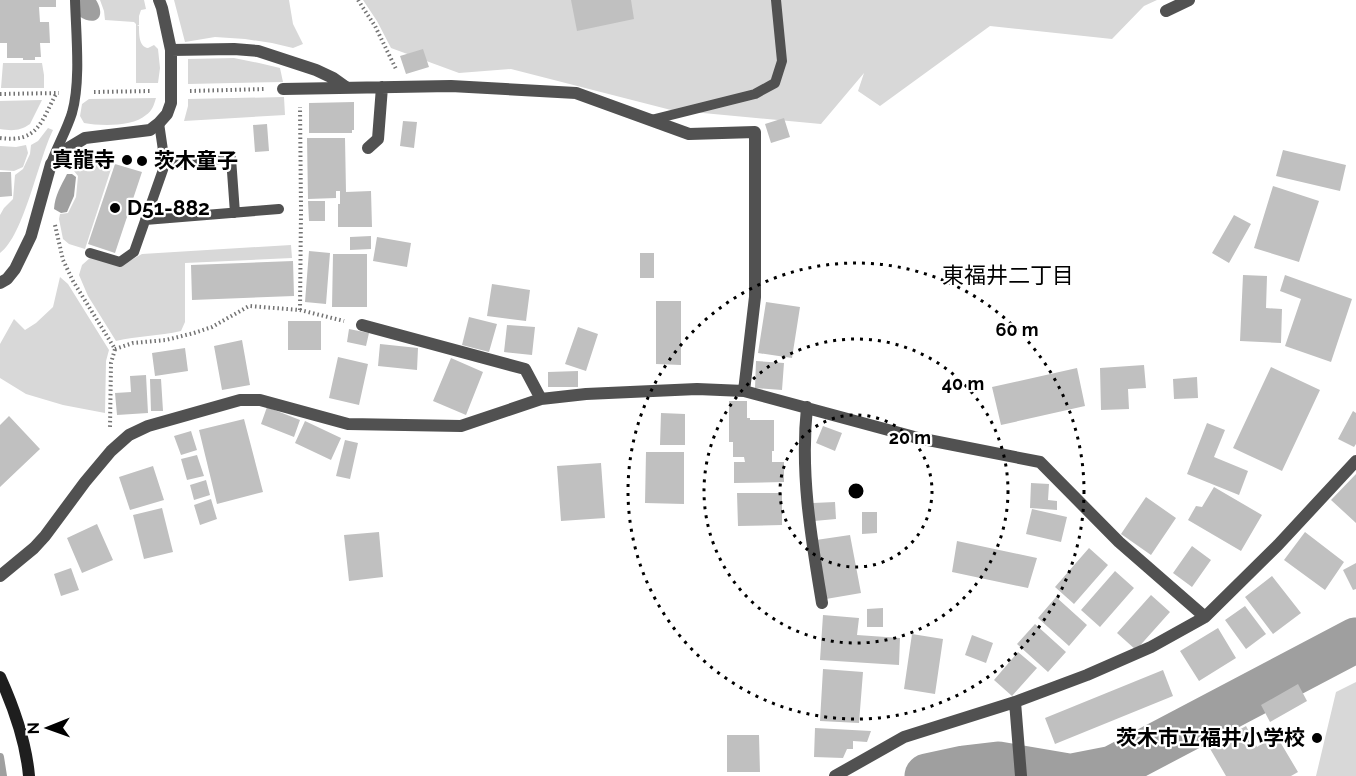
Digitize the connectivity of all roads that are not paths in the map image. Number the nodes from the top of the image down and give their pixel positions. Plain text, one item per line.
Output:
1 (75, 0) edge
2 (159, 0) edge
3 (776, 0) edge
4 (1189, 0) edge
5 (1166, 11) dead end
6 (171, 50) junction
7 (382, 87) junction
8 (347, 88) junction
9 (283, 89) road end
10 (651, 120) junction
11 (159, 123) junction
12 (368, 148) dead end
13 (51, 164) junction
14 (165, 164) junction
15 (279, 209) dead end
16 (235, 213) junction
17 (145, 220) junction
18 (90, 253) dead end
19 (0, 283) edge
20 (362, 325) road end
21 (744, 391) junction
22 (541, 399) junction
23 (807, 407) junction
24 (1356, 461) edge
25 (0, 576) edge
26 (822, 603) dead end
27 (1205, 617) junction
28 (0, 676) edge
29 (1015, 702) junction
30 (29, 776) edge
31 (835, 776) edge
32 (1021, 776) edge

1 - 13 lane
2 - 6 street
3 - 10 lane
4 - 5 street
6 - 8 street
6 - 11 street
7 - 8 street
7 - 10 street
7 - 12 street
8 - 9 street
10 - 21 street
11 - 13 street
11 - 14 lane
13 - 19 street
14 - 16 lane
14 - 17 lane
15 - 16 lane
16 - 17 lane
17 - 18 lane
20 - 22 street
21 - 22 street
21 - 23 street
22 - 25 street
23 - 26 street
23 - 27 street
24 - 27 street
27 - 29 street
28 - 30 street
29 - 31 street
29 - 32 street

